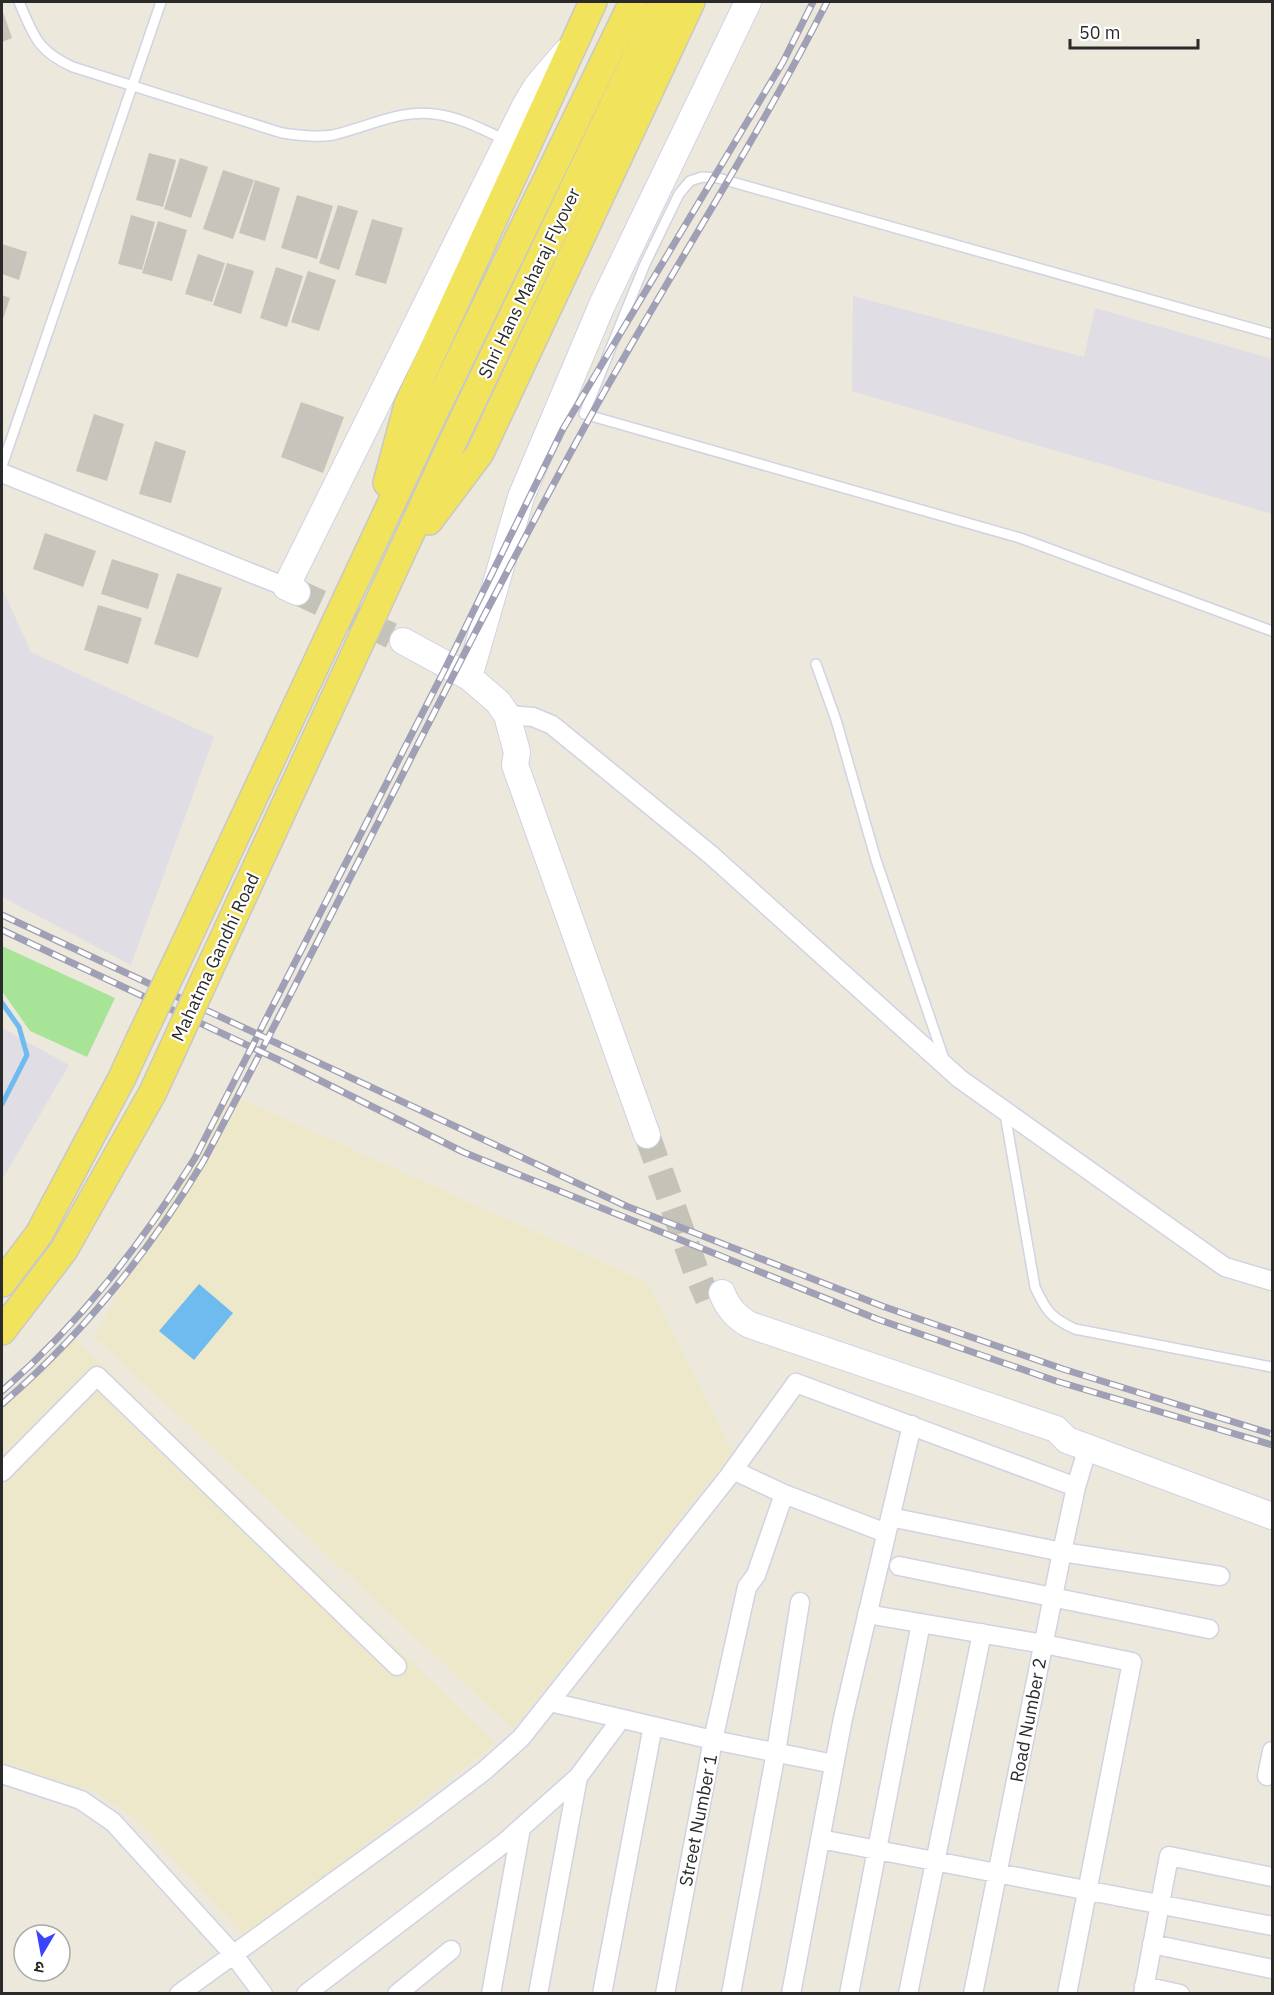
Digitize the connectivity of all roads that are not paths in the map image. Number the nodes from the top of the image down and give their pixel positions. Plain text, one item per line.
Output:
1 (19, 2) edge
2 (161, 2) edge
3 (593, 2) edge
4 (633, 2) edge
5 (663, 2) edge
6 (691, 2) edge
7 (748, 2) edge
8 (574, 43) junction
9 (132, 85) junction
10 (508, 141) junction
11 (1272, 334) edge
12 (2, 466) edge
13 (2, 473) edge
14 (368, 554) junction
15 (397, 564) junction
16 (291, 590) joint
17 (1272, 631) edge
18 (403, 640) tunnel mouth
19 (816, 664) dead end
20 (470, 677) junction
21 (507, 715) junction
22 (947, 1068) junction
23 (1005, 1111) junction
24 (655, 1132) tunnel mouth
25 (1269, 1278) edge
26 (2, 1283) edge
27 (715, 1296) tunnel mouth
28 (2, 1331) edge
29 (1272, 1367) edge
30 (912, 1425) junction
31 (1078, 1444) junction
32 (733, 1470) junction
33 (2, 1472) edge
34 (1076, 1487) junction
35 (784, 1494) junction
36 (1272, 1516) edge
37 (888, 1525) junction
38 (1062, 1552) junction
39 (899, 1566) dead end
40 (1220, 1576) dead end
41 (1053, 1598) junction
42 (800, 1602) dead end
43 (867, 1614) junction
44 (921, 1623) junction
45 (1209, 1629) dead end
46 (982, 1633) junction
47 (1044, 1644) junction
48 (397, 1666) dead end
49 (550, 1702) junction
50 (621, 1719) junction
51 (653, 1726) junction
52 (713, 1740) junction
53 (1272, 1751) edge
54 (776, 1752) junction
55 (834, 1764) junction
56 (2, 1774) edge
57 (1267, 1776) dead end
58 (578, 1777) junction
59 (521, 1828) junction
60 (820, 1839) junction
61 (877, 1850) junction
62 (935, 1861) junction
63 (998, 1873) junction
64 (1272, 1877) edge
65 (1088, 1890) junction
66 (1160, 1904) junction
67 (1272, 1926) edge
68 (1152, 1944) junction
69 (451, 1950) dead end
70 (233, 1954) junction
71 (1272, 1969) edge
72 (1144, 1990) edge
73 (180, 1994) edge
74 (263, 1994) edge
75 (306, 1994) edge
76 (397, 1994) edge
77 (491, 1994) edge
78 (538, 1994) edge
79 (602, 1994) edge
80 (665, 1994) edge
81 (731, 1994) edge
82 (791, 1994) edge
83 (849, 1994) edge
84 (908, 1994) edge
85 (974, 1994) edge
86 (1067, 1994) edge
87 (1180, 1994) edge

1 - 9 lane
2 - 9 lane
3 - 8 main road
4 - 14 main road, Shri Hans Maharaj Flyover
5 - 15 main road, Shri Hans Maharaj Flyover
6 - 15 main road
7 - 20 street
8 - 10 street
8 - 14 main road
9 - 10 lane
9 - 12 lane
10 - 16 street
11 - 17 lane
13 - 16 street
14 - 26 main road, Mahatma Gandhi Road, bridge
15 - 28 main road, Mahatma Gandhi Road, bridge
18 - 20 street
19 - 22 lane
20 - 21 street
21 - 22 street
21 - 24 street
22 - 23 street
23 - 25 street
23 - 29 lane
27 - 31 street
30 - 32 street
30 - 34 street
30 - 37 street
31 - 34 street, Road Number 2
31 - 36 street
32 - 35 street
32 - 49 street
33 - 48 street
34 - 38 street, Road Number 2
35 - 37 street
35 - 52 street
37 - 38 street
37 - 43 street
38 - 40 street
38 - 41 street, Road Number 2
39 - 41 street
41 - 45 street
41 - 47 street, Road Number 2
42 - 54 street
43 - 44 street
43 - 55 street
44 - 46 street
44 - 61 street
46 - 47 street
46 - 62 street
47 - 63 street, Road Number 2
47 - 65 street
49 - 50 street, Street Number 1
49 - 70 street
50 - 51 street, Street Number 1
50 - 58 street
51 - 52 street, Street Number 1
51 - 79 street
52 - 54 street
52 - 80 street, Street Number 1
53 - 57 street
54 - 55 street
54 - 81 street
55 - 60 street
56 - 70 street
58 - 59 street
58 - 78 street
59 - 75 street
59 - 77 street
60 - 61 street
60 - 82 street
61 - 62 street
61 - 83 street
62 - 63 street
62 - 84 street
63 - 65 street
63 - 85 street, Road Number 2
64 - 66 street
65 - 66 street
65 - 86 street
66 - 67 street
66 - 68 street
68 - 71 street
68 - 72 street
69 - 76 street
70 - 73 street
70 - 74 street
72 - 87 street

